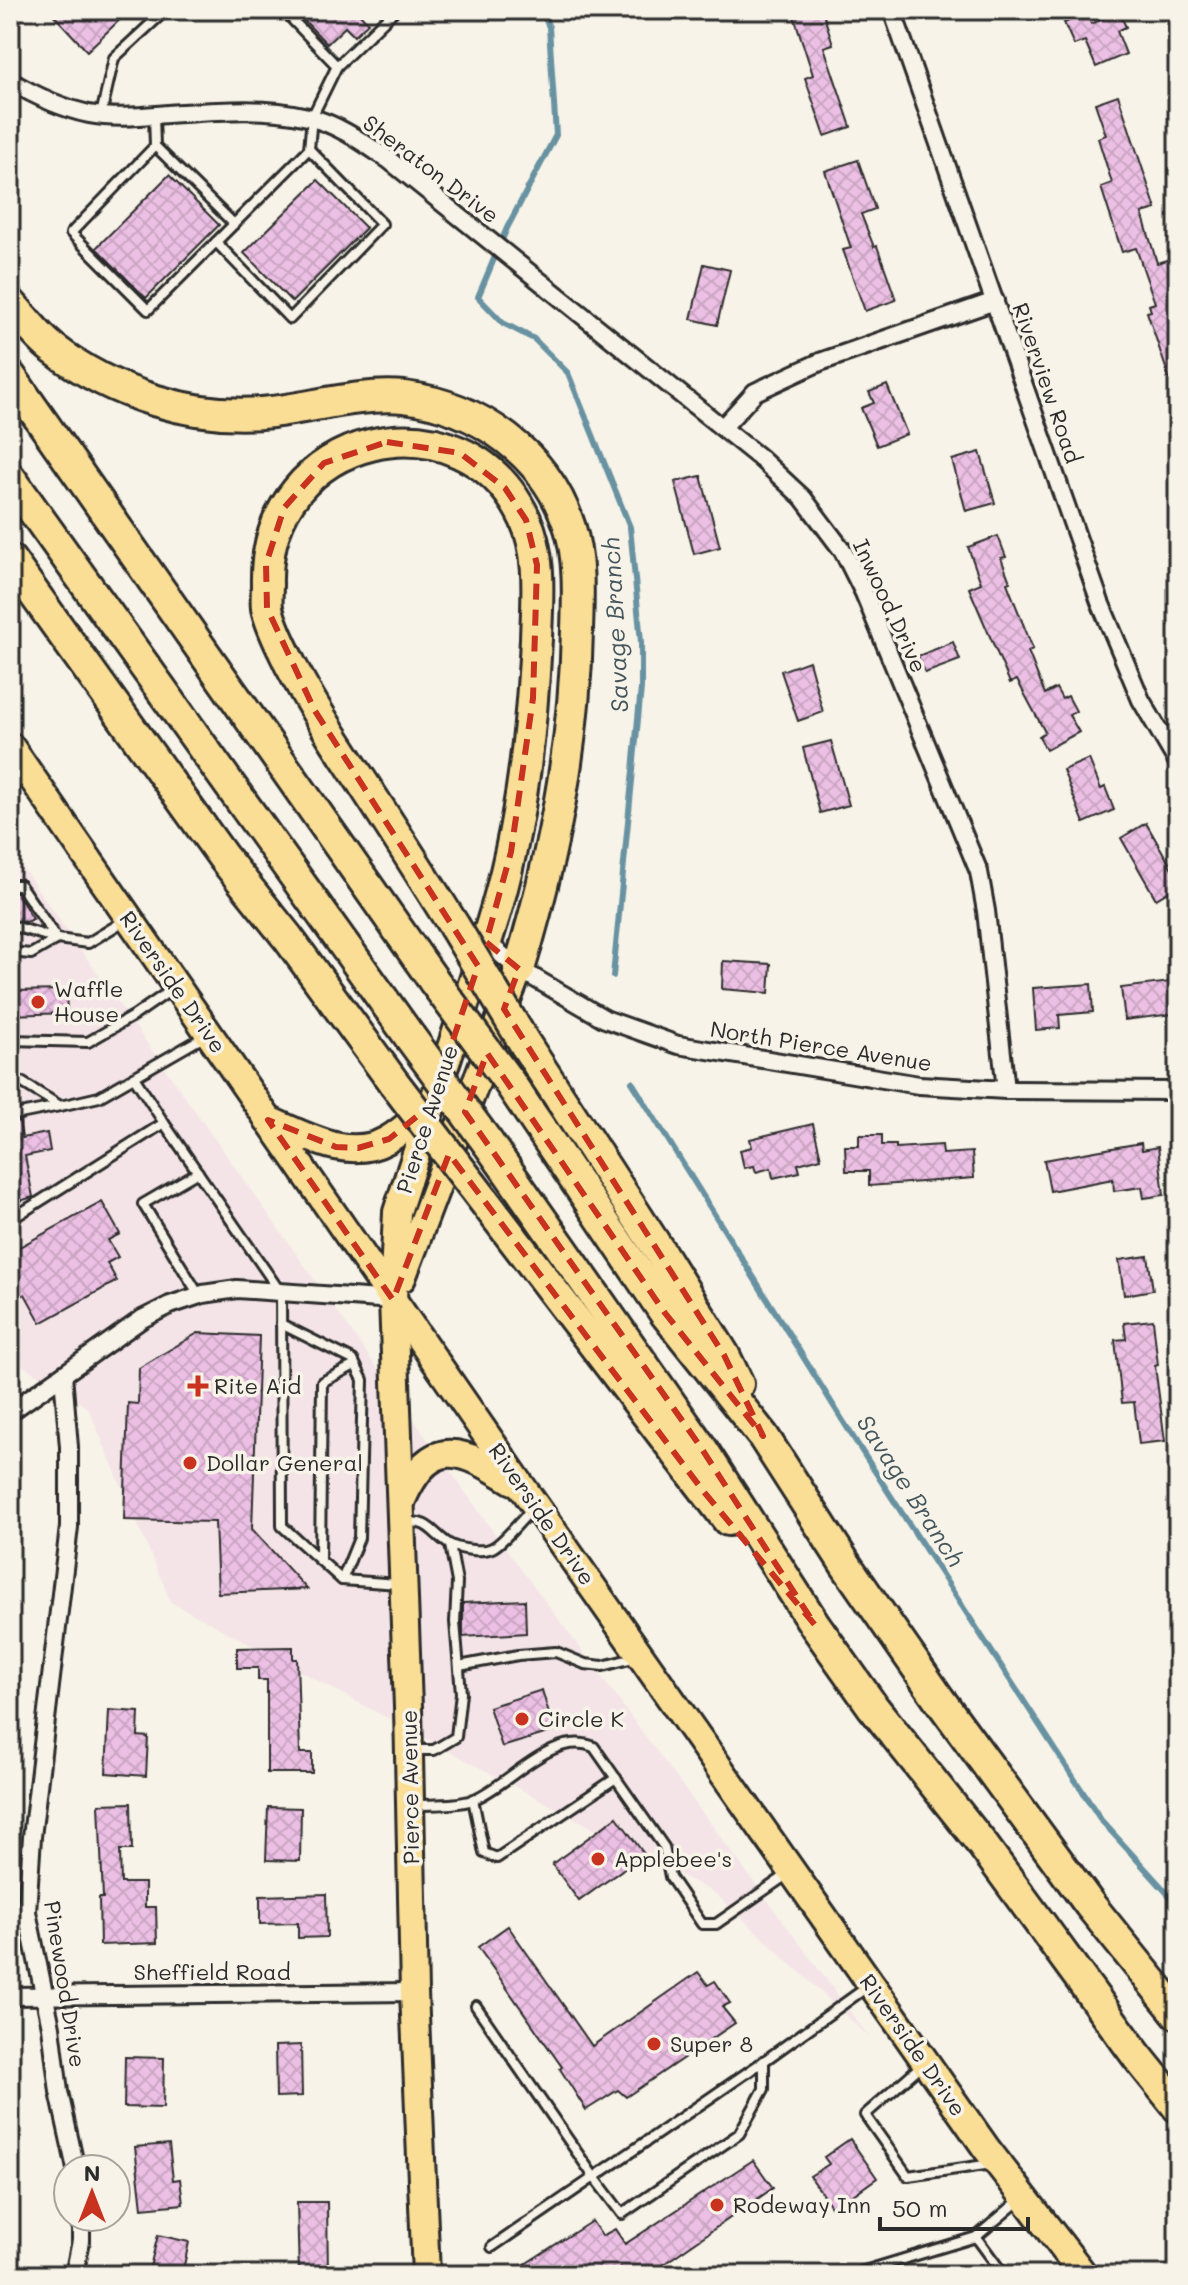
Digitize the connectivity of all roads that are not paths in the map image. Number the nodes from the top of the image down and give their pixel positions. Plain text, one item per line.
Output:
1 (166, 10) edge
2 (283, 10) edge
3 (395, 10) edge
4 (892, 10) edge
5 (337, 66) junction
6 (10, 81) edge
7 (101, 115) junction
8 (154, 115) junction
9 (312, 117) junction
10 (155, 146) junction
11 (309, 149) junction
12 (234, 224) junction
13 (216, 242) junction
14 (995, 301) junction
15 (10, 303) edge
16 (10, 376) edge
17 (723, 427) junction
18 (10, 478) edge
19 (10, 560) edge
20 (10, 746) edge
21 (1178, 763) edge
22 (19, 777) edge
23 (10, 885) edge
24 (129, 919) junction
25 (17, 927) dead end
26 (57, 939) junction
27 (486, 942) junction
28 (10, 952) edge
29 (519, 969) junction
30 (176, 987) junction
31 (209, 1035) junction
32 (10, 1040) edge
33 (10, 1075) edge
34 (134, 1077) junction
35 (1006, 1090) junction
36 (1178, 1091) edge
37 (431, 1105) junction
38 (60, 1106) junction
39 (10, 1116) edge
40 (268, 1120) junction
41 (164, 1123) junction
42 (198, 1172) junction
43 (10, 1220) edge
44 (281, 1293) junction
45 (199, 1295) junction
46 (393, 1300) junction
47 (281, 1324) junction
48 (355, 1365) junction
49 (63, 1375) junction
50 (10, 1412) edge
51 (763, 1436) junction
52 (529, 1496) junction
53 (401, 1514) junction
54 (450, 1545) junction
55 (320, 1560) junction
56 (342, 1580) junction
57 (404, 1584) junction
58 (815, 1625) junction
59 (641, 1656) junction
60 (459, 1666) junction
61 (409, 1751) junction
62 (616, 1778) junction
63 (473, 1799) junction
64 (410, 1805) junction
65 (792, 1871) junction
66 (871, 1984) junction
67 (414, 1992) junction
68 (45, 1994) junction
69 (10, 1996) edge
70 (476, 2006) dead end
71 (1178, 2014) edge
72 (764, 2061) junction
73 (925, 2062) junction
74 (1178, 2107) edge
75 (72, 2153) edge
76 (997, 2163) junction
77 (594, 2177) junction
78 (1023, 2197) junction
79 (81, 2233) edge
80 (976, 2237) junction
81 (492, 2247) dead end
82 (74, 2275) edge
83 (426, 2275) edge
84 (851, 2275) edge
85 (1004, 2275) edge
86 (1084, 2275) edge

1 - 7 lane
2 - 5 lane
3 - 5 lane
4 - 14 street, Riverview Road
5 - 9 lane
6 - 7 street, Sheraton Drive
7 - 8 street, Sheraton Drive
8 - 9 street, Sheraton Drive
8 - 10 lane
9 - 11 lane
9 - 17 street, Sheraton Drive
10 - 12 lane
10 - 13 lane
11 - 12 lane
11 - 13 lane
12 - 13 lane
14 - 17 street
14 - 21 street, Riverview Road
15 - 29 highway
16 - 51 highway, bridge
17 - 35 street, Inwood Drive
18 - 58 highway, bridge
19 - 58 highway, bridge
20 - 22 main road, Riverside Drive
22 - 24 main road, Riverside Drive
23 - 26 lane
24 - 26 lane
24 - 30 main road, Riverside Drive
25 - 26 lane
26 - 28 lane
27 - 29 street, North Pierce Avenue
27 - 37 main road, Pierce Avenue
27 - 51 highway, bridge
29 - 35 street, North Pierce Avenue
29 - 46 main road, Pierce Avenue
30 - 31 main road, Riverside Drive
30 - 32 lane
31 - 34 lane
31 - 40 main road, Riverside Drive
33 - 38 lane
34 - 38 lane
34 - 41 lane
35 - 36 street, North Pierce Avenue
37 - 40 main road
37 - 46 main road, Pierce Avenue
38 - 39 lane
40 - 46 main road, Riverside Drive
41 - 42 lane
41 - 43 lane
42 - 44 lane
42 - 45 lane
44 - 45 street
44 - 46 street
44 - 47 lane
45 - 49 street
46 - 52 main road, Riverside Drive
46 - 53 main road, Pierce Avenue
47 - 48 lane
47 - 55 lane
48 - 55 lane
48 - 56 lane
49 - 50 street
49 - 68 street, Pinewood Drive
51 - 71 highway
52 - 53 main road
52 - 54 lane
52 - 59 main road, Riverside Drive
53 - 54 lane
53 - 57 main road, Pierce Avenue
54 - 60 lane
55 - 56 lane
56 - 57 lane
57 - 61 main road, Pierce Avenue
58 - 74 highway
59 - 60 lane
59 - 65 main road, Riverside Drive
60 - 61 lane
61 - 64 main road, Pierce Avenue
62 - 63 lane
62 - 63 lane
62 - 65 lane
63 - 64 lane
64 - 67 main road, Pierce Avenue
65 - 66 main road, Riverside Drive
66 - 72 lane
66 - 73 main road, Riverside Drive
67 - 68 street, Sheffield Road
67 - 83 main road, Pierce Avenue
68 - 69 street, Sheffield Road
68 - 75 street, Pinewood Drive
70 - 77 lane
72 - 77 lane
72 - 77 lane
73 - 76 main road, Riverside Drive
73 - 76 lane
76 - 78 main road, Riverside Drive
77 - 81 lane
78 - 80 lane
78 - 86 main road, Riverside Drive
79 - 82 street
80 - 84 lane
80 - 85 lane

